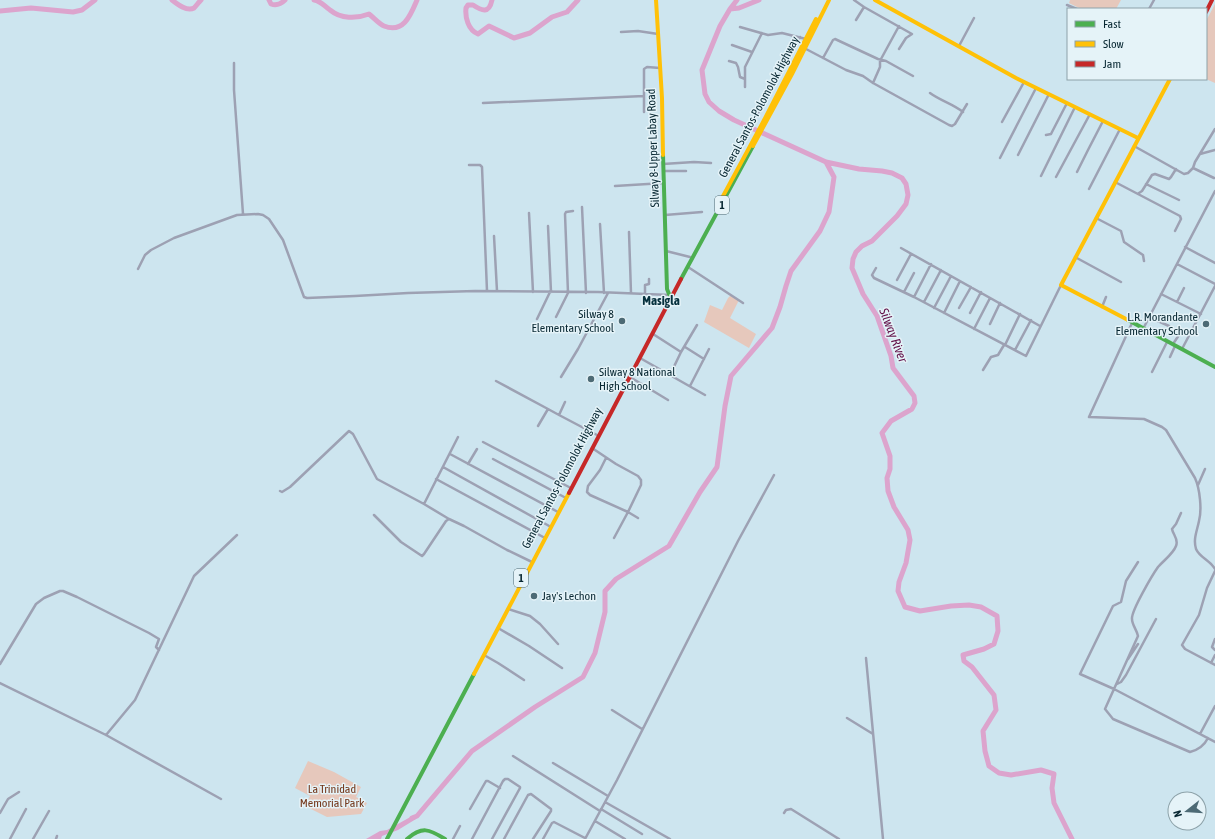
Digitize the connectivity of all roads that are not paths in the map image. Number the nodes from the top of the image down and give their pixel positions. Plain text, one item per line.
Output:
1 (656, 0) edge
2 (825, 0) edge
3 (829, 0) edge
4 (854, 0) edge
5 (862, 0) edge
6 (875, 0) edge
7 (1212, 0) edge
8 (1067, 5) dead end
9 (863, 6) junction
10 (1074, 8) edge
11 (1207, 10) edge
12 (974, 18) dead end
13 (856, 20) dead end
14 (899, 26) junction
15 (740, 27) dead end
16 (621, 32) dead end
17 (762, 33) junction
18 (658, 34) junction
19 (800, 37) junction
20 (806, 39) junction
21 (732, 45) dead end
22 (958, 47) junction
23 (806, 49) junction
24 (899, 49) dead end
25 (752, 52) junction
26 (823, 58) junction
27 (880, 59) junction
28 (729, 61) dead end
29 (234, 63) dead end
30 (660, 68) junction
31 (913, 76) dead end
32 (745, 79) junction
33 (1169, 80) edge
34 (1024, 82) junction
35 (873, 83) junction
36 (745, 87) dead end
37 (1036, 88) junction
38 (930, 93) dead end
39 (1049, 94) junction
40 (644, 96) junction
41 (482, 103) dead end
42 (1067, 103) junction
43 (967, 104) dead end
44 (1075, 107) junction
45 (644, 112) dead end
46 (963, 112) junction
47 (757, 114) dead end
48 (1090, 114) junction
49 (1103, 120) junction
50 (1002, 122) dead end
51 (764, 125) junction
52 (1120, 129) junction
53 (1215, 129) edge
54 (1046, 135) dead end
55 (1138, 138) junction
56 (755, 141) junction
57 (1134, 146) junction
58 (1215, 150) edge
59 (1199, 154) junction
60 (1018, 155) dead end
61 (1000, 158) dead end
62 (711, 163) dead end
63 (663, 164) junction
64 (468, 165) dead end
65 (1176, 168) junction
66 (1193, 168) junction
67 (663, 171) junction
68 (686, 171) dead end
69 (1078, 172) dead end
70 (1041, 176) dead end
71 (1056, 177) dead end
72 (1215, 177) edge
73 (1115, 182) junction
74 (664, 183) junction
75 (1146, 184) junction
76 (615, 186) dead end
77 (1089, 189) dead end
78 (1215, 191) edge
79 (1139, 194) junction
80 (1179, 200) dead end
81 (1211, 200) junction
82 (1215, 202) edge
83 (582, 207) dead end
84 (573, 211) dead end
85 (702, 212) dead end
86 (529, 213) dead end
87 (243, 214) junction
88 (665, 215) junction
89 (1096, 218) junction
90 (600, 224) dead end
91 (548, 226) dead end
92 (1175, 231) dead end
93 (629, 232) dead end
94 (494, 236) dead end
95 (1185, 247) junction
96 (901, 248) dead end
97 (666, 251) junction
98 (911, 254) junction
99 (690, 257) junction
100 (1075, 257) junction
101 (1144, 261) dead end
102 (1215, 263) edge
103 (931, 264) junction
104 (1177, 264) junction
105 (688, 267) junction
106 (138, 268) dead end
107 (876, 268) dead end
108 (941, 270) junction
109 (914, 273) dead end
110 (951, 276) junction
111 (649, 279) dead end
112 (897, 280) dead end
113 (960, 281) junction
114 (1121, 282) dead end
115 (1061, 285) junction
116 (1215, 285) edge
117 (971, 287) junction
118 (1184, 288) dead end
119 (486, 291) junction
120 (497, 291) junction
121 (533, 292) junction
122 (550, 292) junction
123 (586, 292) junction
124 (904, 292) junction
125 (981, 292) junction
126 (568, 293) junction
127 (606, 293) junction
128 (631, 294) junction
129 (645, 294) junction
130 (1161, 294) junction
131 (671, 296) junction
132 (914, 297) junction
133 (1106, 297) dead end
134 (990, 298) junction
135 (743, 302) dead end
136 (924, 302) junction
137 (1177, 302) junction
138 (1000, 303) junction
139 (1102, 307) junction
140 (934, 308) junction
141 (959, 308) dead end
142 (944, 313) junction
143 (970, 313) dead end
144 (1020, 314) junction
145 (1201, 314) junction
146 (556, 317) dead end
147 (1149, 317) junction
148 (536, 319) dead end
149 (1031, 320) junction
150 (1132, 323) junction
151 (990, 324) dead end
152 (697, 325) dead end
153 (1040, 326) junction
154 (1169, 326) dead end
155 (974, 329) junction
156 (1143, 329) junction
157 (652, 334) junction
158 (1179, 335) dead end
159 (1167, 341) junction
160 (1004, 345) junction
161 (1174, 345) junction
162 (685, 347) junction
163 (709, 349) dead end
164 (1182, 349) junction
165 (1015, 350) junction
166 (681, 352) junction
167 (1170, 356) dead end
168 (640, 358) junction
169 (704, 359) junction
170 (1215, 367) edge
171 (983, 370) dead end
172 (1152, 372) dead end
173 (670, 375) junction
174 (561, 377) dead end
175 (630, 377) junction
176 (496, 381) dead end
177 (690, 386) junction
178 (705, 395) dead end
179 (668, 400) dead end
180 (566, 402) dead end
181 (548, 409) junction
182 (559, 415) junction
183 (538, 426) dead end
184 (597, 435) junction
185 (458, 438) dead end
186 (484, 442) dead end
187 (592, 447) junction
188 (477, 449) dead end
189 (450, 454) junction
190 (606, 458) junction
191 (493, 459) dead end
192 (468, 464) junction
193 (442, 468) junction
194 (1205, 469) dead end
195 (774, 475) dead end
196 (436, 479) junction
197 (1198, 484) junction
198 (569, 487) junction
199 (280, 491) dead end
200 (565, 498) junction
201 (424, 504) junction
202 (558, 512) junction
203 (628, 512) junction
204 (1181, 513) dead end
205 (374, 515) dead end
206 (638, 518) dead end
207 (449, 519) junction
208 (550, 526) junction
209 (238, 535) dead end
210 (544, 538) junction
211 (614, 538) dead end
212 (531, 561) junction
213 (1138, 562) dead end
214 (1215, 570) edge
215 (507, 609) junction
216 (1156, 620) dead end
217 (497, 628) junction
218 (1215, 639) edge
219 (558, 644) dead end
220 (1138, 644) dead end
221 (159, 650) junction
222 (1215, 650) edge
223 (483, 655) junction
224 (1215, 655) edge
225 (866, 658) dead end
226 (1127, 661) junction
227 (1211, 663) junction
228 (0, 664) edge
229 (1130, 665) junction
230 (1215, 665) edge
231 (562, 668) dead end
232 (1123, 670) junction
233 (524, 680) dead end
234 (0, 683) edge
235 (1116, 684) junction
236 (1114, 689) junction
237 (1215, 706) edge
238 (612, 710) dead end
239 (848, 718) dead end
240 (642, 729) junction
241 (873, 734) junction
242 (1200, 734) junction
243 (106, 735) junction
244 (1208, 738) junction
245 (1215, 742) edge
246 (513, 756) dead end
247 (554, 763) dead end
248 (500, 788) junction
249 (19, 792) dead end
250 (608, 796) junction
251 (221, 799) dead end
252 (605, 802) junction
253 (26, 808) dead end
254 (470, 809) dead end
255 (600, 810) junction
256 (49, 811) dead end
257 (784, 812) dead end
258 (0, 813) edge
259 (395, 821) junction
260 (595, 821) junction
261 (460, 826) dead end
262 (642, 834) dead end
263 (544, 838) edge
264 (10, 839) edge
265 (33, 839) edge
266 (386, 839) edge
267 (407, 839) edge
268 (445, 839) edge
269 (453, 839) edge
270 (472, 839) edge
271 (492, 839) edge
272 (504, 839) edge
273 (533, 839) edge
274 (549, 839) edge
275 (585, 839) edge
276 (625, 839) edge
277 (670, 839) edge
278 (840, 839) edge
279 (883, 839) edge

1 - 18 main road, Silway 8-Upper Labay Road
2 - 20 main road, General Santos-Polomolok Highway / 1
3 - 23 main road, 1
4 - 9 street
5 - 9 street
6 - 22 main road
7 - 11 main road
8 - 10 street
9 - 13 street
9 - 14 street
12 - 22 street
14 - 24 street
14 - 27 street
15 - 17 street
16 - 18 street
17 - 19 street
17 - 25 street
18 - 30 main road, Silway 8-Upper Labay Road
19 - 20 street
19 - 47 street
20 - 51 main road, General Santos-Polomolok Highway / 1
21 - 25 street
22 - 34 main road
23 - 26 street
23 - 51 main road, 1
25 - 32 street
26 - 27 street
26 - 35 street
27 - 31 street
27 - 35 street
28 - 32 street
29 - 87 street
30 - 40 street
30 - 63 main road, Silway 8-Upper Labay Road
32 - 36 street
33 - 55 main road
34 - 37 main road
34 - 50 street
35 - 46 street
37 - 39 main road
37 - 61 street
38 - 46 street
39 - 42 main road
39 - 60 street
40 - 41 street
40 - 45 street
42 - 44 main road
42 - 54 street
43 - 46 street
44 - 48 main road
44 - 70 street
48 - 49 main road
48 - 71 street
49 - 52 main road
49 - 69 street
51 - 56 main road, 1
52 - 55 main road
52 - 77 street
53 - 59 street
55 - 57 main road
56 - 99 main road, General Santos-Polomolok Highway / 1
56 - 105 main road, 1
57 - 65 street
57 - 73 main road
58 - 59 street
59 - 66 street
62 - 63 street
63 - 67 main road, Silway 8-Upper Labay Road
64 - 119 street
65 - 66 street
65 - 75 street
66 - 72 street
67 - 68 street
67 - 74 main road, Silway 8-Upper Labay Road
73 - 79 street
73 - 89 main road
74 - 76 street
74 - 88 main road, Silway 8-Upper Labay Road
75 - 79 street
75 - 80 street
78 - 81 street
79 - 92 street
81 - 82 street
81 - 95 street
83 - 123 street
84 - 126 street
85 - 88 street
86 - 121 street
87 - 106 street
87 - 119 street
88 - 97 main road, Silway 8-Upper Labay Road
89 - 100 main road
89 - 101 street
90 - 127 street
91 - 122 street
93 - 128 street
94 - 120 street
95 - 102 street
95 - 104 street
96 - 98 street
97 - 99 street
97 - 131 main road, Silway 8-Upper Labay Road
98 - 103 street
98 - 112 street
99 - 131 main road, General Santos-Polomolok Highway / 1
100 - 114 street
100 - 115 main road
103 - 108 street
103 - 132 street
104 - 116 street
104 - 130 street
105 - 131 main road, 1
105 - 135 street
107 - 124 street
108 - 110 street
108 - 136 street
109 - 124 street
110 - 113 street
110 - 140 street
111 - 129 street
113 - 117 street
113 - 142 street
115 - 139 main road
115 - 153 street
116 - 145 street
117 - 125 street
117 - 141 street
118 - 137 street
119 - 120 street
120 - 121 street
121 - 122 street
122 - 126 street
122 - 148 street
123 - 126 street
123 - 127 street
124 - 132 street
125 - 134 street
125 - 143 street
126 - 146 street
127 - 128 street
127 - 174 street
128 - 129 street
129 - 131 street
130 - 137 street
130 - 147 street
131 - 157 main road, 1
131 - 184 main road, General Santos-Polomolok Highway / 1
132 - 136 street
133 - 139 street
134 - 138 street
134 - 155 street
136 - 140 street
137 - 145 street
138 - 144 street
138 - 151 street
139 - 150 main road
140 - 142 street
142 - 155 street
144 - 149 street
144 - 160 street
145 - 164 street
147 - 154 street
147 - 156 street
149 - 153 street
149 - 165 street
150 - 156 main road
150 - 197 street
152 - 162 street
153 - 165 street
155 - 160 street
156 - 159 main road
157 - 166 street
157 - 168 main road, 1
158 - 161 street
159 - 161 main road
159 - 172 street
160 - 165 street
160 - 171 street
161 - 164 main road
161 - 167 street
162 - 166 street
162 - 169 street
163 - 169 street
164 - 170 main road
166 - 173 street
168 - 173 street
168 - 175 main road, 1
169 - 177 street
173 - 177 street
175 - 179 street
175 - 187 main road, 1
176 - 181 street
177 - 178 street
180 - 182 street
181 - 182 street
181 - 183 street
182 - 184 street
184 - 198 main road, General Santos-Polomolok Highway / 1
185 - 189 street
186 - 198 street
187 - 190 street
187 - 200 main road, 1
188 - 192 street
189 - 192 street
189 - 193 street
190 - 203 street
190 - 203 street
191 - 200 street
192 - 202 street
193 - 196 street
193 - 208 street
194 - 197 street
195 - 240 street
196 - 201 street
196 - 210 street
197 - 214 street
198 - 200 main road, General Santos-Polomolok Highway / 1
199 - 201 street
200 - 202 main road, 1
201 - 207 street
202 - 208 main road, 1
203 - 206 street
203 - 211 street
204 - 226 street
205 - 207 street
207 - 212 street
208 - 210 main road, 1
209 - 221 street
210 - 212 main road, 1
212 - 215 main road, 1
212 - 259 main road, General Santos-Polomolok Highway / 1
213 - 236 street
214 - 227 street
215 - 217 main road, 1
215 - 219 street
216 - 229 street
217 - 223 main road, 1
217 - 231 street
218 - 222 street
220 - 226 street
221 - 228 street
221 - 243 street
223 - 233 street
223 - 259 main road, 1
224 - 227 street
225 - 241 street
226 - 232 street
227 - 230 street
229 - 232 street
229 - 235 street
232 - 235 street
234 - 243 street
235 - 236 street
236 - 242 street
236 - 244 street
237 - 242 street
238 - 240 street
239 - 241 street
240 - 250 street
241 - 279 street
242 - 244 street
243 - 251 street
244 - 245 street
246 - 255 street
247 - 250 street
248 - 254 street
248 - 270 street
248 - 271 street
249 - 258 street
250 - 252 street
252 - 255 street
252 - 277 street
253 - 264 street
255 - 260 street
255 - 262 street
256 - 265 street
257 - 278 street
259 - 266 main road, 1
260 - 275 street
260 - 276 street
261 - 269 street
263 - 274 street
263 - 275 street
267 - 268 main road
272 - 273 street

